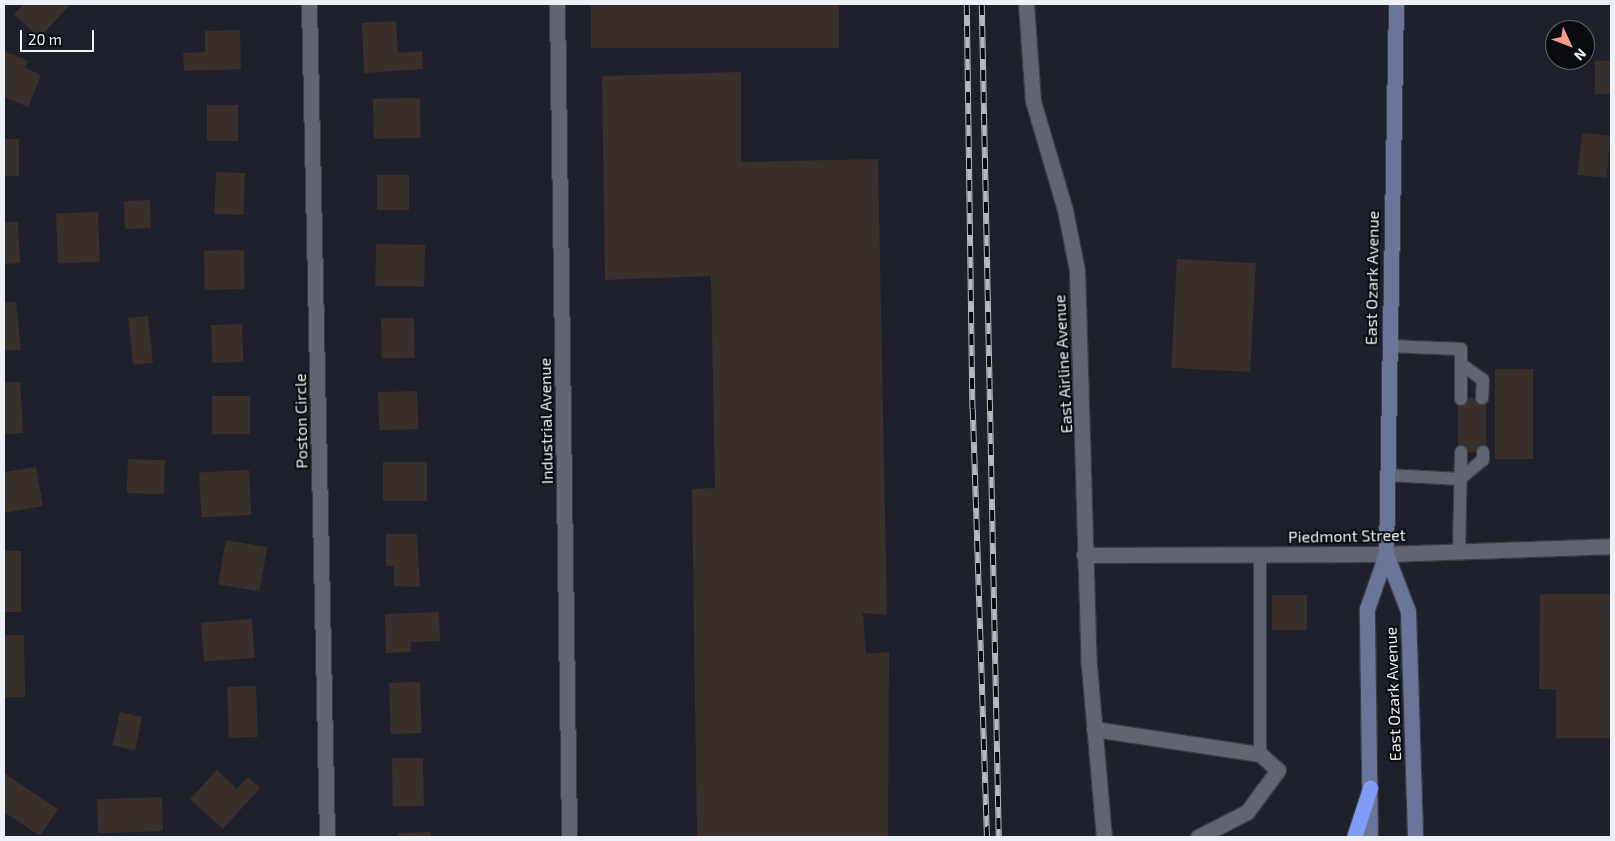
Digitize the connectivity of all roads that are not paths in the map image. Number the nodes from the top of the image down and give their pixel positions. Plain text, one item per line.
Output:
1 (309, 4) edge
2 (557, 4) edge
3 (1026, 4) edge
4 (1396, 4) edge
5 (1389, 346) junction
6 (1461, 364) junction
7 (1461, 398) dead end
8 (1482, 398) dead end
9 (1461, 452) dead end
10 (1483, 452) dead end
11 (1387, 475) junction
12 (1460, 479) junction
13 (1611, 546) edge
14 (1459, 551) junction
15 (1260, 554) junction
16 (1386, 554) junction
17 (1084, 555) junction
18 (1094, 729) junction
19 (1260, 754) junction
20 (1370, 788) junction
21 (327, 837) edge
22 (569, 837) edge
23 (1104, 837) edge
24 (1198, 837) edge
25 (1354, 837) edge
26 (1370, 837) edge
27 (1415, 837) edge

1 - 21 street, Poston Circle
2 - 22 street, Industrial Avenue
3 - 17 street, East Airline Avenue
4 - 5 main road, East Ozark Avenue
5 - 6 lane
5 - 11 main road, East Ozark Avenue
6 - 7 lane
6 - 8 lane
9 - 12 lane
10 - 12 lane
11 - 12 lane
11 - 16 main road, East Ozark Avenue
12 - 14 lane
13 - 14 street, Piedmont Street
14 - 16 street, Piedmont Street
15 - 16 street, Piedmont Street
15 - 17 street, Piedmont Street
15 - 19 lane
16 - 20 main road, East Ozark Avenue
16 - 27 main road, East Ozark Avenue
17 - 18 street, East Airline Avenue
18 - 19 street
18 - 23 street, East Airline Avenue
19 - 24 street
20 - 25 highway
20 - 26 main road, East Ozark Avenue

